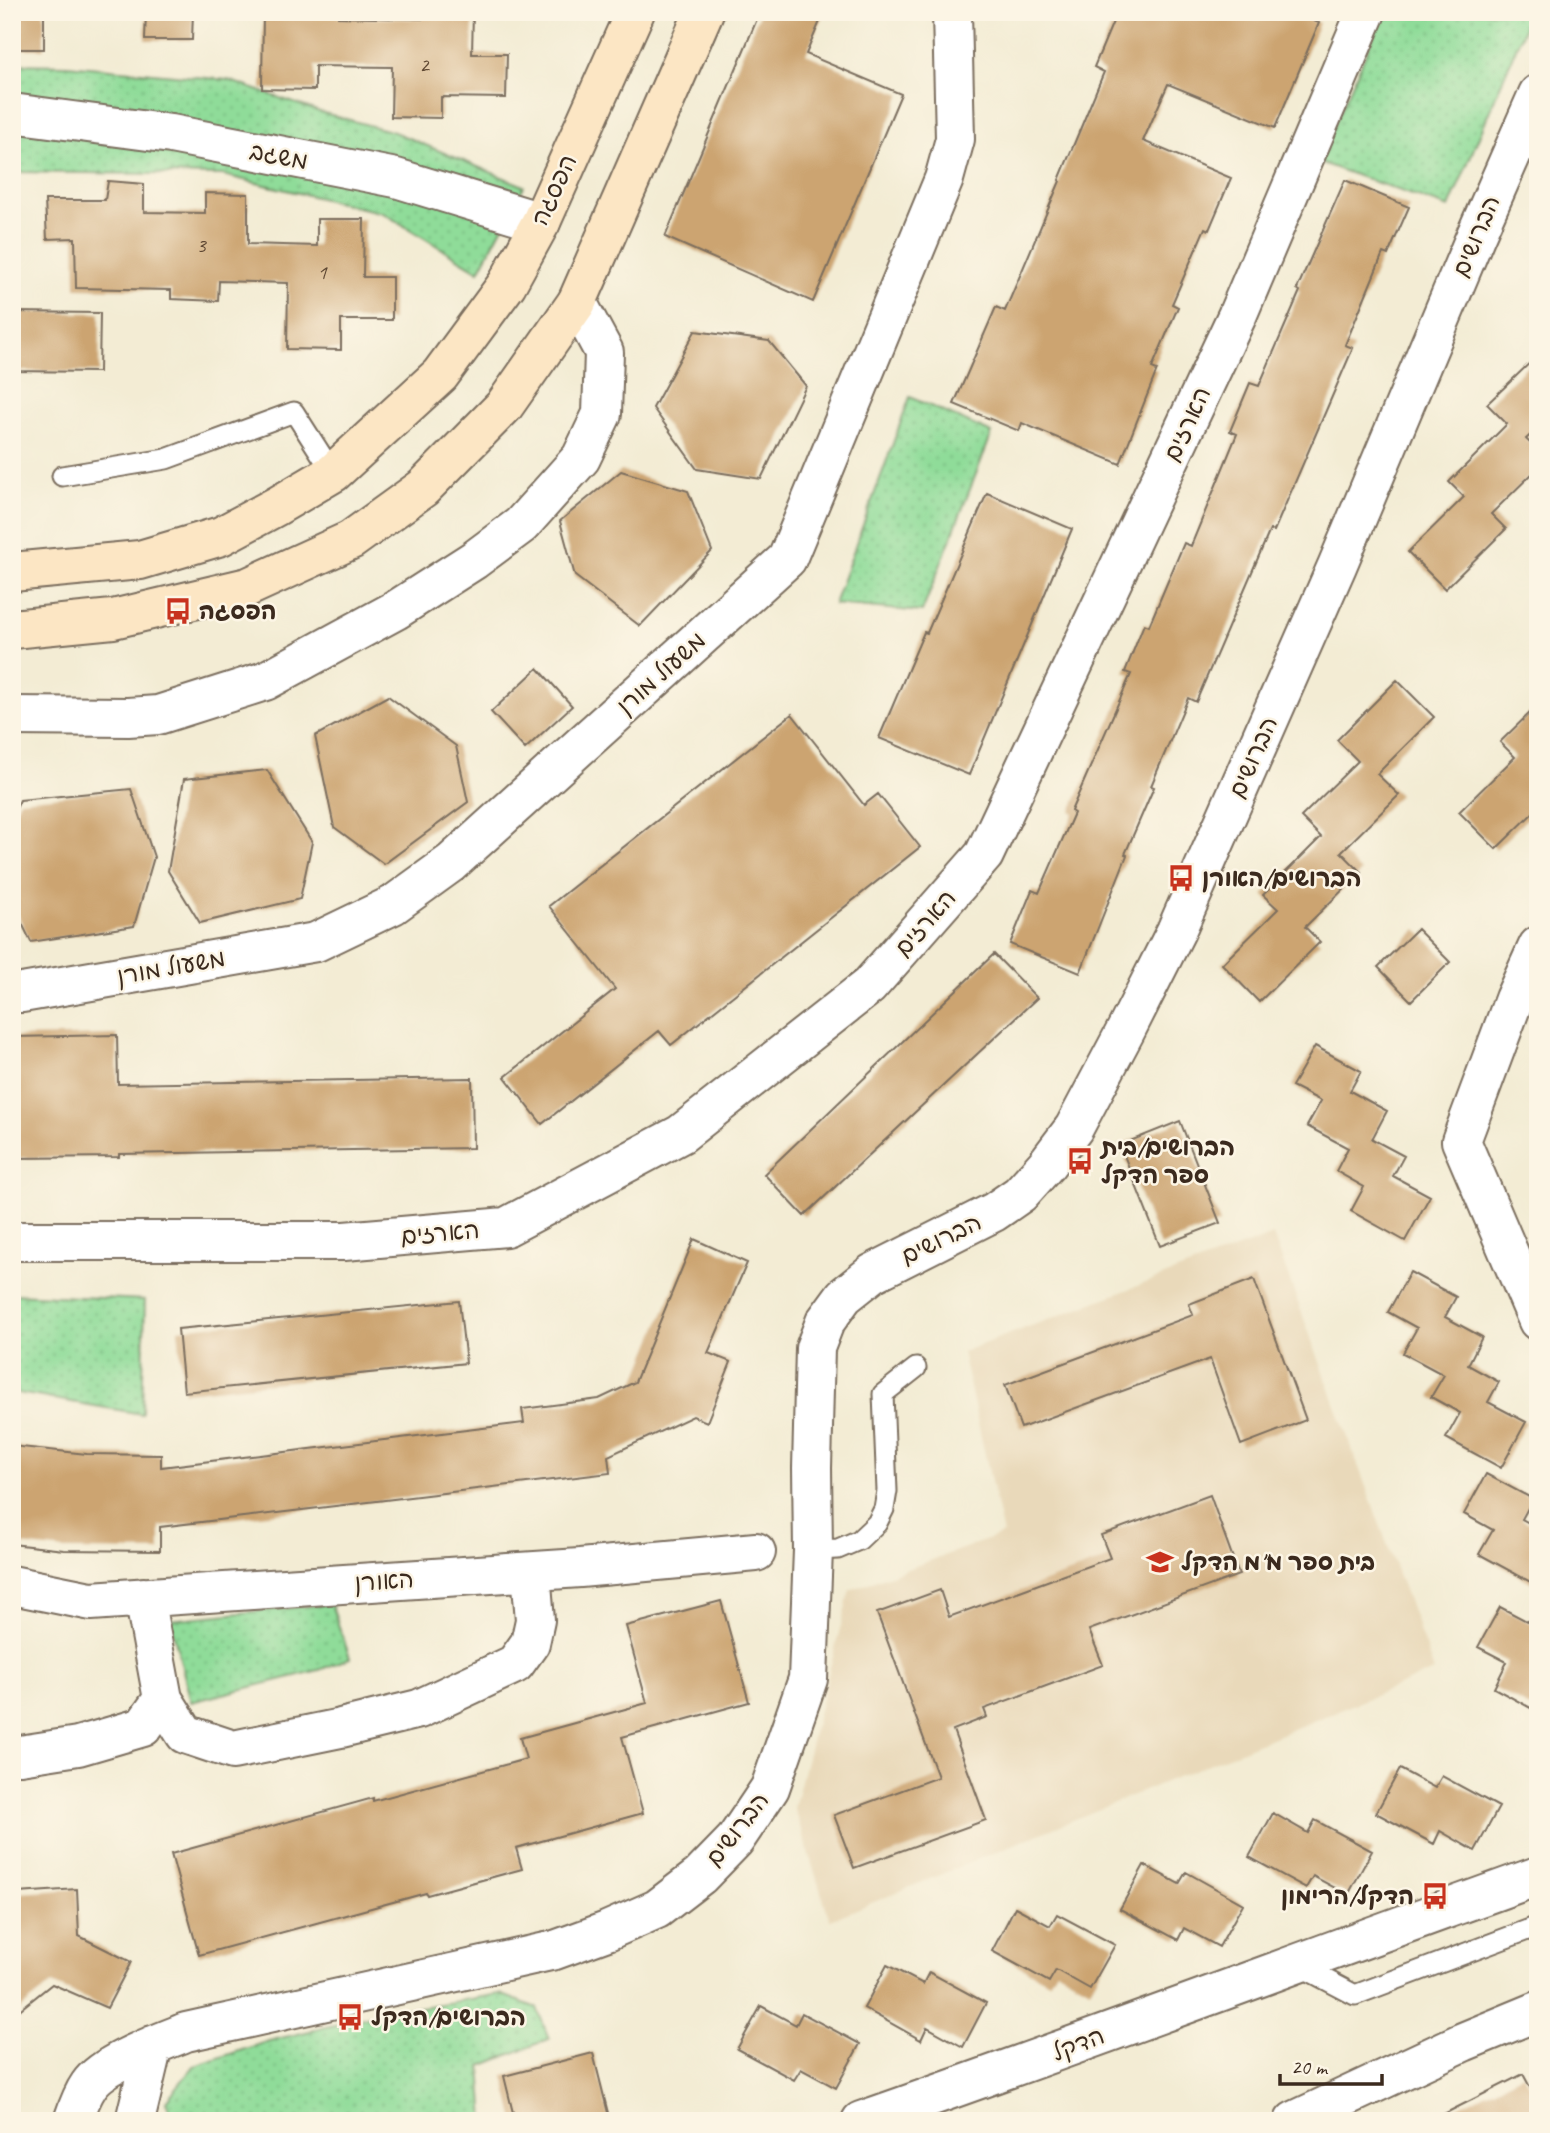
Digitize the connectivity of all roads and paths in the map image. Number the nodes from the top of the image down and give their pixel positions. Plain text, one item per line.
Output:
1 (635, 12) edge
2 (704, 12) edge
3 (952, 12) edge
4 (1366, 12) edge
5 (1538, 94) edge
6 (12, 113) edge
7 (541, 222) junction
8 (577, 302) junction
9 (333, 473) junction
10 (62, 476) dead end
11 (12, 572) edge
12 (12, 629) edge
13 (12, 716) edge
14 (1538, 946) edge
15 (12, 993) edge
16 (12, 1241) edge
17 (1538, 1321) edge
18 (916, 1368) dead end
19 (813, 1550) junction
20 (756, 1552) dead end
21 (531, 1572) junction
22 (12, 1585) edge
23 (145, 1597) junction
24 (163, 1699) junction
25 (20, 1755) dead end
26 (1538, 1876) edge
27 (1538, 1926) edge
28 (1294, 1963) junction
29 (1538, 2011) edge
30 (153, 2046) junction
31 (73, 2121) edge
32 (135, 2121) edge
33 (861, 2121) edge
34 (1294, 2121) edge

1 - 7 street, הפסגה
2 - 8 street
3 - 15 street, משעול מורן
4 - 16 street, הארזים
5 - 19 street, הברושים
6 - 7 street, משגב
7 - 9 street, הפסגה
8 - 12 street
8 - 13 street
9 - 10 lane
9 - 11 street, הפסגה
14 - 17 street
18 - 19 lane
19 - 30 street, הברושים
20 - 21 street, האורן
21 - 23 street, האורן
21 - 24 street
22 - 23 street, האורן
23 - 24 street
24 - 25 street
26 - 28 street, הדקל
27 - 28 lane
28 - 33 street, הדקל
29 - 34 street
30 - 31 street, הברושים
30 - 32 street

